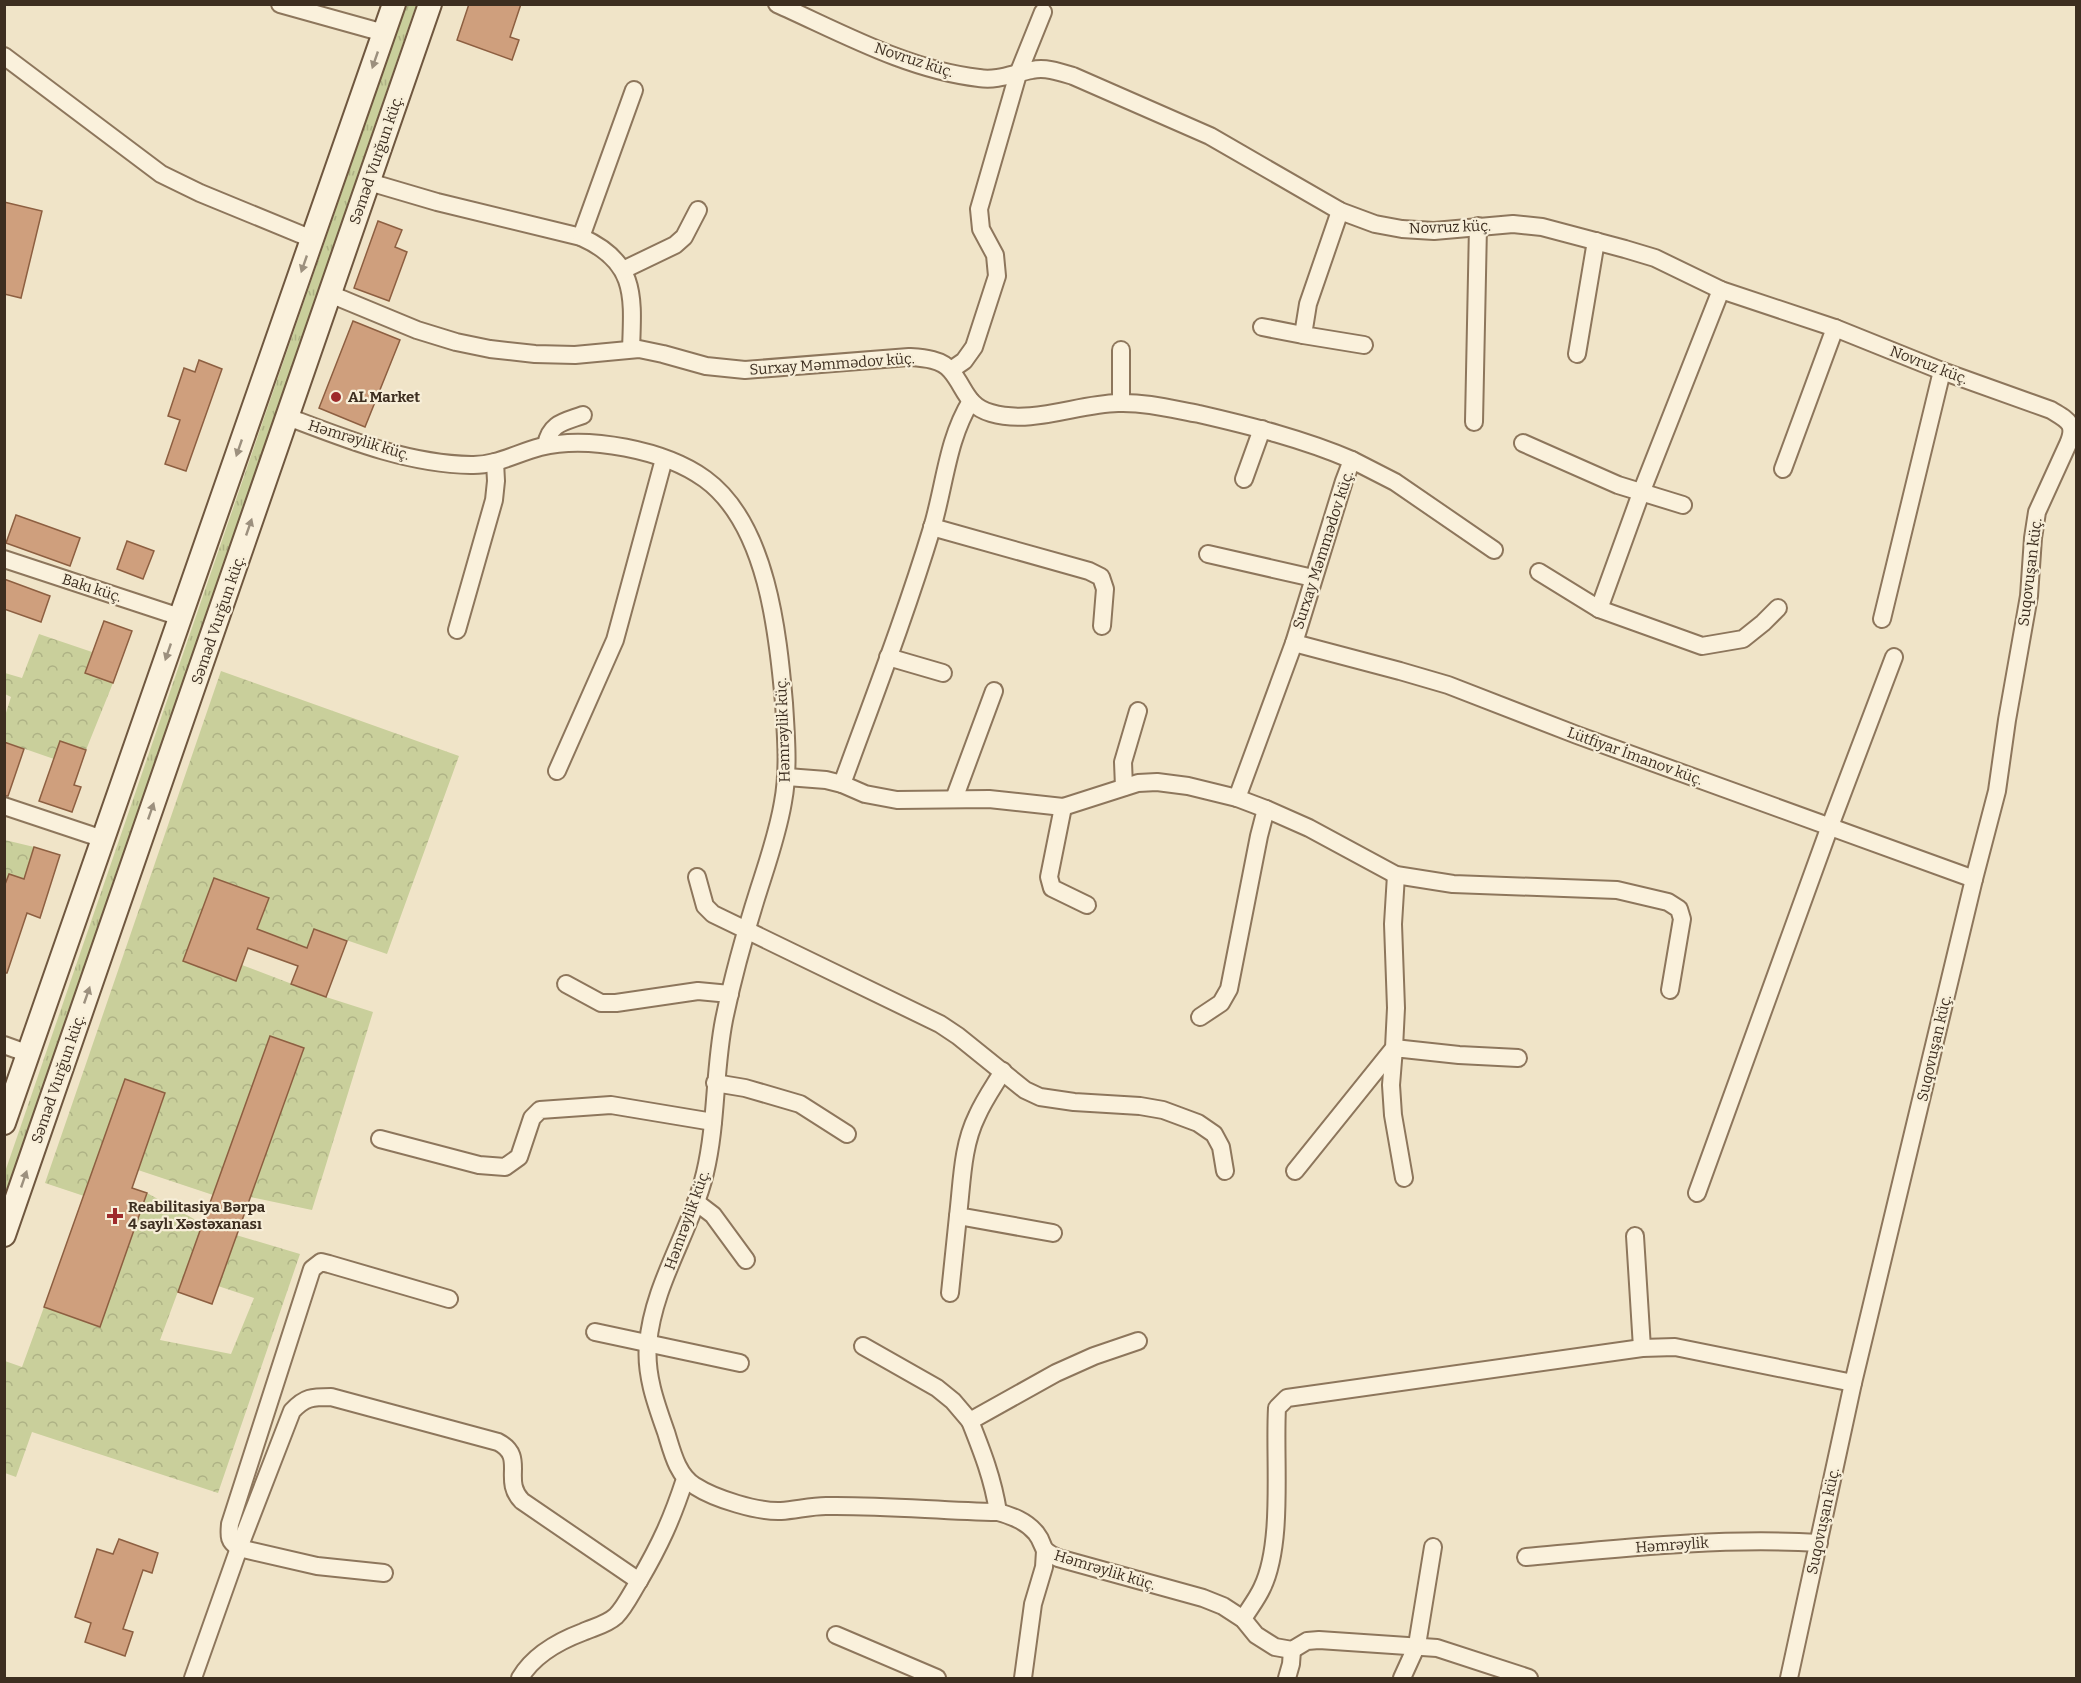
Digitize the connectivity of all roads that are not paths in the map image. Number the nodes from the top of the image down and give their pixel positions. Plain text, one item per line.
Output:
1 (280, 4) edge
2 (394, 4) edge
3 (430, 4) edge
4 (777, 4) edge
5 (1043, 12) dead end
6 (384, 33) junction
7 (4, 56) edge
8 (1018, 74) junction
9 (634, 90) dead end
10 (369, 182) junction
11 (698, 210) dead end
12 (1340, 211) junction
13 (1478, 226) junction
14 (581, 237) junction
15 (312, 239) junction
16 (1596, 241) junction
17 (623, 270) junction
18 (1721, 290) junction
19 (330, 294) junction
20 (1262, 327) dead end
21 (1835, 328) junction
22 (1303, 335) junction
23 (1364, 345) dead end
24 (631, 349) junction
25 (1121, 350) dead end
26 (1577, 354) dead end
27 (951, 369) junction
28 (1942, 371) junction
29 (971, 401) junction
30 (1121, 403) junction
31 (583, 415) dead end
32 (288, 417) junction
33 (2067, 420) joint
34 (1474, 422) dead end
35 (1262, 429) junction
36 (1523, 443) dead end
37 (546, 445) junction
38 (664, 459) junction
39 (1353, 460) junction
40 (495, 462) junction
41 (1783, 469) dead end
42 (1244, 479) dead end
43 (1641, 493) junction
44 (1683, 505) dead end
45 (932, 526) junction
46 (1494, 550) dead end
47 (1208, 554) dead end
48 (4, 559) edge
49 (1539, 572) dead end
50 (1313, 578) junction
51 (1778, 608) dead end
52 (1599, 609) junction
53 (180, 617) junction
54 (1882, 619) dead end
55 (1102, 626) dead end
56 (457, 630) dead end
57 (1294, 643) junction
58 (888, 657) junction
59 (1894, 657) dead end
60 (943, 673) dead end
61 (994, 691) dead end
62 (1138, 711) dead end
63 (557, 771) dead end
64 (787, 777) junction
65 (842, 784) junction
66 (1124, 787) junction
67 (1237, 798) junction
68 (954, 799) junction
69 (4, 806) edge
70 (1063, 807) junction
71 (1266, 809) junction
72 (1830, 825) junction
73 (104, 839) junction
74 (1396, 875) junction
75 (697, 877) dead end
76 (1974, 879) junction
77 (1087, 905) dead end
78 (746, 930) junction
79 (566, 984) dead end
80 (1670, 990) dead end
81 (729, 994) junction
82 (1200, 1017) dead end
83 (4, 1045) edge
84 (1394, 1048) junction
85 (28, 1054) junction
86 (1518, 1058) dead end
87 (1003, 1071) junction
88 (715, 1083) junction
89 (713, 1122) junction
90 (4, 1123) edge
91 (847, 1134) dead end
92 (380, 1138) dead end
93 (1225, 1171) dead end
94 (1295, 1171) dead end
95 (1404, 1178) dead end
96 (1697, 1193) dead end
97 (696, 1202) junction
98 (958, 1216) junction
99 (1053, 1233) dead end
100 (4, 1235) edge
101 (1635, 1236) dead end
102 (746, 1260) dead end
103 (950, 1293) dead end
104 (449, 1299) dead end
105 (595, 1332) dead end
106 (1138, 1341) dead end
107 (647, 1345) junction
108 (863, 1346) dead end
109 (1642, 1348) junction
110 (740, 1364) dead end
111 (1853, 1383) junction
112 (970, 1421) junction
113 (685, 1479) junction
114 (998, 1512) junction
115 (1819, 1543) junction
116 (1433, 1547) dead end
117 (239, 1548) junction
118 (1045, 1551) junction
119 (1526, 1557) dead end
120 (384, 1573) dead end
121 (639, 1581) junction
122 (1243, 1619) junction
123 (836, 1635) dead end
124 (1417, 1645) junction
125 (1292, 1650) junction
126 (194, 1678) edge
127 (520, 1678) edge
128 (936, 1678) edge
129 (1023, 1678) edge
130 (1287, 1678) edge
131 (1402, 1678) edge
132 (1529, 1678) edge
133 (1789, 1678) edge

1 - 6 street
2 - 6 main road
3 - 10 main road, Səməd Vurğun küç.
4 - 8 street, Novruz küç.
5 - 8 street
6 -> 15 main road
7 - 15 street
8 - 12 street, Novruz küç.
8 - 27 street
9 - 14 street
10 - 14 street
10 - 19 main road, Səməd Vurğun küç.
11 - 17 street
12 - 13 street, Novruz küç.
12 - 22 street
13 - 16 street, Novruz küç.
13 - 34 street
14 - 17 street
15 -> 53 main road
16 - 18 street, Novruz küç.
16 - 26 street
17 - 24 street
18 - 21 street, Novruz küç.
18 - 43 street
19 - 24 street, Surxay Məmmədov küç.
19 - 32 main road, Səməd Vurğun küç.
20 - 22 street
21 - 28 street, Novruz küç.
21 - 41 street
22 - 23 street
24 - 27 street, Surxay Məmmədov küç.
25 - 30 street
27 - 29 street
28 - 33 street, Novruz küç.
28 - 54 street
29 - 30 street, Surxay Məmmədov küç.
29 - 45 street
30 - 35 street, Surxay Məmmədov küç.
31 - 37 street
32 - 40 street, Həmrəylik küç.
100 -> 32 main road, Səməd Vurğun küç.
33 - 76 street, Suqovuşan küç.
35 - 39 street, Surxay Məmmədov küç.
35 - 42 street
36 - 43 street
37 - 38 street, Həmrəylik küç.
37 - 40 street, Həmrəylik küç.
38 - 63 street
38 - 64 street, Həmrəylik küç.
39 - 46 street
39 - 50 street, Surxay Məmmədov küç.
40 - 56 street
43 - 44 street
43 - 52 street
45 - 55 street
45 - 58 street
47 - 50 street
48 - 53 street, Bakı küç.
49 - 52 street
50 - 57 street, Surxay Məmmədov küç.
51 - 52 street
53 -> 73 main road
57 - 67 street, Surxay Məmmədov küç.
57 - 72 street, Lütfiyar İmanov küç.
58 - 60 street
58 - 65 street
59 - 72 street
61 - 68 street
62 - 66 street
64 - 65 street
64 - 78 street, Həmrəylik küç.
65 - 68 street
66 - 67 street
66 - 70 street
67 - 71 street
68 - 70 street
69 - 73 street
70 - 77 street
71 - 74 street
71 - 82 street
72 - 76 street, Lütfiyar İmanov küç.
72 - 96 street
73 - 85 main road
74 - 80 street
74 - 84 street
75 - 78 street
76 - 111 street, Suqovuşan küç.
78 - 81 street, Həmrəylik küç.
78 - 87 street
79 - 81 street
81 - 88 street, Həmrəylik küç.
83 - 85 street
84 - 86 street
84 - 94 street
84 - 95 street
85 - 90 main road
87 - 93 street
87 - 98 street
88 - 89 street, Həmrəylik küç.
88 - 91 street
89 - 92 street
89 - 97 street, Həmrəylik küç.
97 - 102 street
97 - 107 street, Həmrəylik küç.
98 - 99 street
98 - 103 street
101 - 109 street
104 - 117 street
105 - 107 street
106 - 112 street
107 - 110 street
107 - 113 street, Həmrəylik küç.
108 - 112 street
109 - 111 street
109 - 122 street
111 - 115 street, Suqovuşan küç.
112 - 114 street
113 - 114 street, Həmrəylik küç.
113 - 121 street
114 - 118 street, Həmrəylik küç.
115 - 119 street, Həmrəylik
115 - 133 street, Suqovuşan küç.
116 - 124 street
117 - 120 street
117 - 121 street
117 - 126 street
118 - 122 street, Həmrəylik küç.
118 - 129 street
121 - 127 street
122 - 125 street, Həmrəylik küç.
123 - 128 street
124 - 125 street
124 - 131 street
124 - 132 street
125 - 130 street

